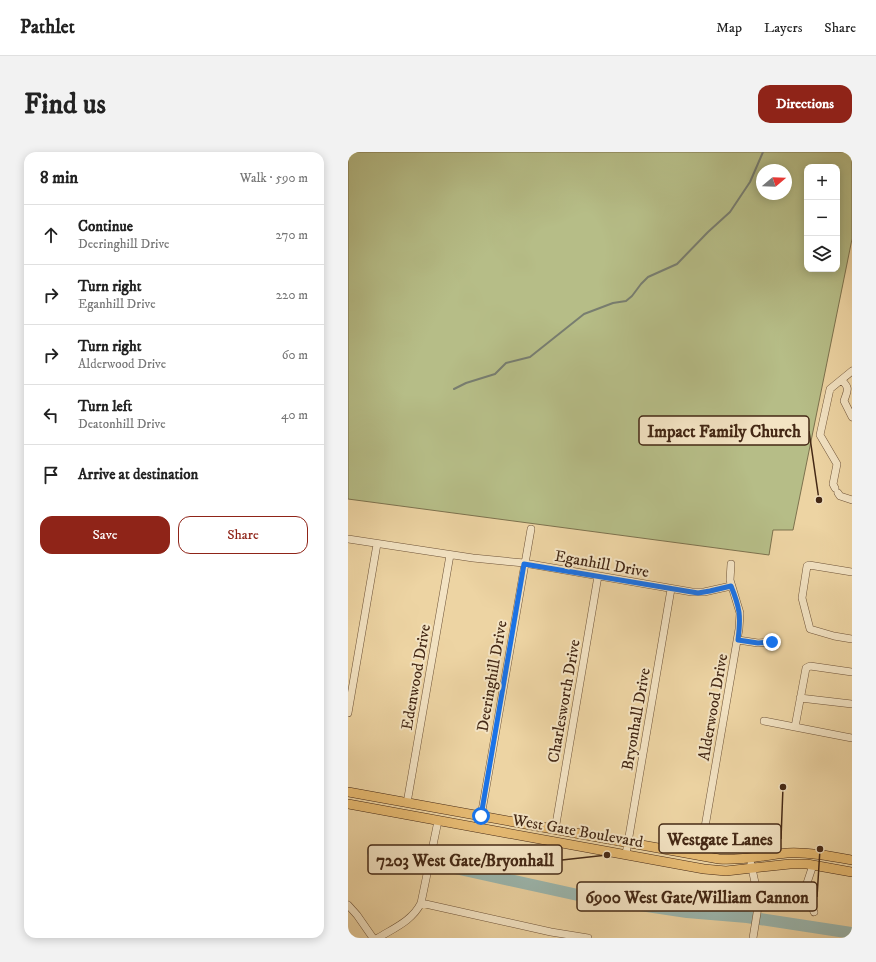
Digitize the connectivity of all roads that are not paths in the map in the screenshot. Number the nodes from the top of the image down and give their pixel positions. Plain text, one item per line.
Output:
1 (852, 371) edge
2 (841, 380) junction
3 (852, 417) edge
4 (852, 500) edge
5 (531, 529) dead end
6 (348, 539) edge
7 (377, 544) junction
8 (450, 555) junction
9 (524, 564) junction
10 (730, 564) dead end
11 (852, 572) edge
12 (598, 576) junction
13 (731, 586) junction
14 (671, 589) junction
15 (852, 639) edge
16 (738, 640) junction
17 (772, 642) dead end
18 (852, 672) edge
19 (800, 698) junction
20 (852, 704) edge
21 (348, 713) edge
22 (764, 721) dead end
23 (795, 727) junction
24 (852, 738) edge
25 (348, 792) edge
26 (407, 803) junction
27 (348, 804) edge
28 (481, 816) junction
29 (438, 820) junction
30 (479, 828) junction
31 (555, 830) junction
32 (627, 843) junction
33 (626, 854) junction
34 (700, 856) junction
35 (751, 858) junction
36 (852, 860) edge
37 (814, 865) junction
38 (752, 869) junction
39 (852, 872) edge
40 (421, 904) junction
41 (348, 905) edge
42 (814, 912) dead end
43 (550, 935) edge
44 (373, 938) edge
45 (378, 938) edge
46 (588, 938) edge
47 (753, 938) edge

1 - 2 street
2 - 3 street
2 - 4 street
5 - 9 street, Deeringhill Drive
6 - 7 street, Eganhill Drive
7 - 8 street, Eganhill Drive
7 - 21 street
8 - 9 street, Eganhill Drive
8 - 26 street, Edenwood Drive
9 - 12 street, Eganhill Drive
9 - 28 street, Deeringhill Drive
10 - 13 street, Alderwood Drive
11 - 15 street
12 - 14 street, Eganhill Drive
12 - 31 street, Charlesworth Drive
13 - 14 street, Eganhill Drive
13 - 16 street, Alderwood Drive
14 - 32 street, Bryonhall Drive
16 - 17 street
16 - 34 street, Alderwood Drive
18 - 19 street
19 - 20 street
19 - 23 street
22 - 23 street
23 - 24 street
25 - 26 main road, West Gate Boulevard
26 - 28 main road, West Gate Boulevard
27 - 29 main road, West Gate Boulevard
28 - 30 street, Deeringhill Drive
28 - 31 main road, West Gate Boulevard
29 - 30 main road, West Gate Boulevard
29 - 40 street
30 - 33 main road, West Gate Boulevard
31 - 32 main road, West Gate Boulevard
32 - 33 street, Bryonhall Drive
32 - 34 main road, West Gate Boulevard
33 - 38 main road, West Gate Boulevard
34 - 35 main road, West Gate Boulevard
35 - 36 main road, West Gate Boulevard
35 - 38 street
37 - 38 main road, West Gate Boulevard
37 - 39 main road, West Gate Boulevard
37 - 42 street
38 - 47 street
40 - 43 street
40 - 45 street
41 - 44 street
43 - 46 street

